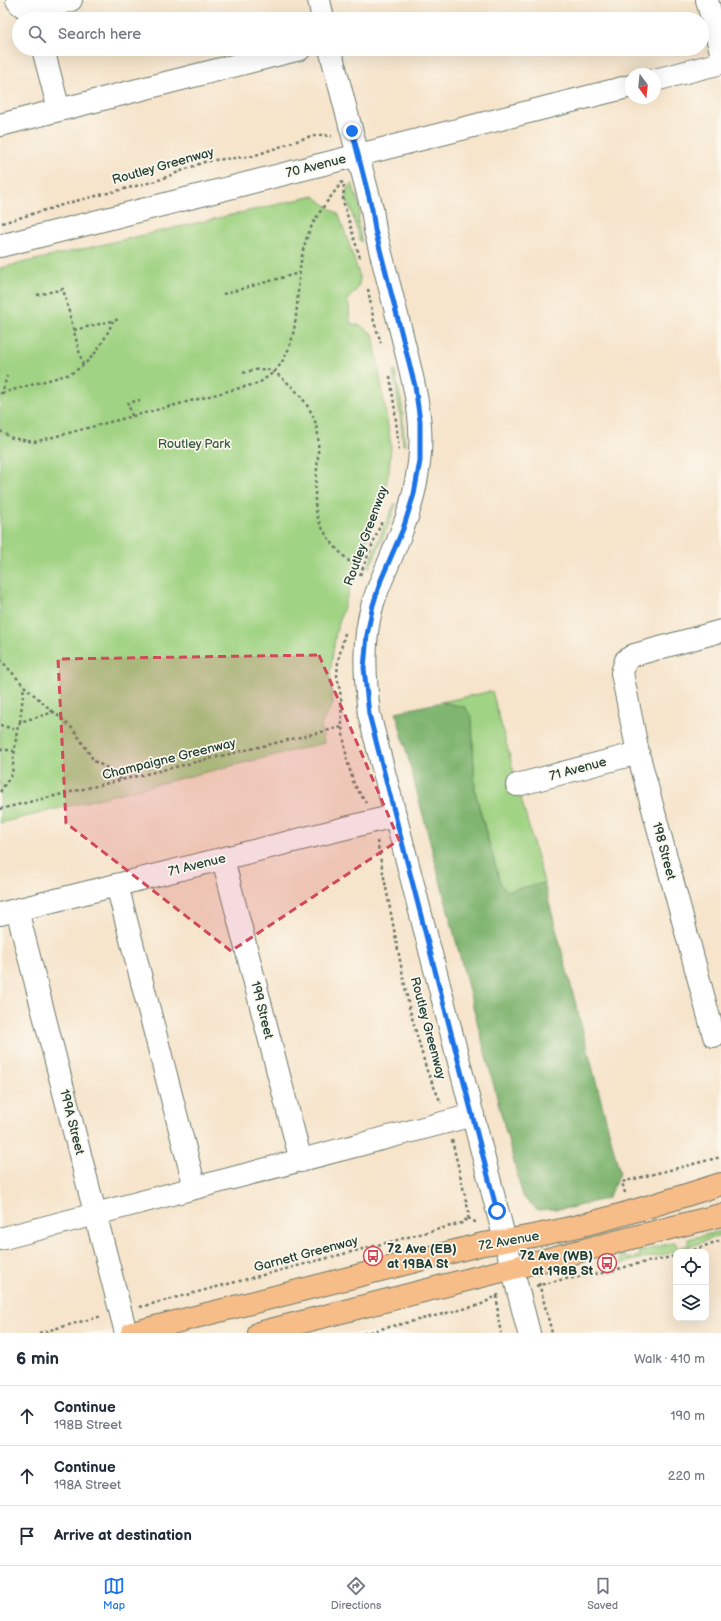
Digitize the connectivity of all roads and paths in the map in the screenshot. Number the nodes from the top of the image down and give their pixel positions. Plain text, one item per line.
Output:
1 (71, 0) edge
2 (319, 0) edge
3 (707, 0) edge
4 (25, 8) edge
5 (322, 12) edge
6 (721, 52) edge
7 (45, 56) edge
8 (272, 56) edge
9 (332, 56) edge
10 (721, 63) edge
11 (661, 78) edge
12 (625, 88) edge
13 (59, 110) junction
14 (0, 125) edge
15 (332, 136) dead end
16 (358, 156) junction
17 (0, 224) edge
18 (0, 246) edge
19 (361, 261) dead end
20 (299, 272) junction
21 (366, 283) dead end
22 (223, 294) dead end
23 (37, 295) dead end
24 (120, 319) dead end
25 (113, 321) junction
26 (74, 330) junction
27 (384, 349) dead end
28 (83, 366) junction
29 (274, 372) junction
30 (243, 373) dead end
31 (390, 375) dead end
32 (7, 376) dead end
33 (1, 393) edge
34 (140, 400) dead end
35 (132, 416) junction
36 (0, 431) edge
37 (399, 452) dead end
38 (383, 519) dead end
39 (361, 572) junction
40 (360, 576) dead end
41 (346, 630) dead end
42 (721, 631) edge
43 (0, 659) edge
44 (24, 686) junction
45 (54, 712) junction
46 (20, 722) junction
47 (0, 724) edge
48 (342, 727) junction
49 (17, 730) junction
50 (0, 749) edge
51 (14, 751) junction
52 (638, 753) junction
53 (122, 780) junction
54 (517, 785) dead end
55 (0, 792) edge
56 (367, 804) dead end
57 (0, 809) edge
58 (394, 816) junction
59 (377, 840) dead end
60 (223, 859) junction
61 (117, 885) junction
62 (9, 912) edge
63 (714, 1036) dead end
64 (473, 1115) junction
65 (448, 1122) junction
66 (721, 1157) edge
67 (301, 1161) junction
68 (721, 1184) edge
69 (195, 1188) junction
70 (627, 1200) dead end
71 (96, 1214) junction
72 (721, 1216) edge
73 (468, 1218) junction
74 (477, 1223) dead end
75 (0, 1239) edge
76 (721, 1240) edge
77 (505, 1242) junction
78 (696, 1249) edge
79 (673, 1257) edge
80 (512, 1269) junction
81 (136, 1308) dead end
82 (105, 1316) dead end
83 (39, 1333) edge
84 (126, 1333) edge
85 (132, 1333) edge
86 (260, 1333) edge
87 (364, 1333) edge
88 (501, 1333) edge
89 (529, 1333) edge
90 (552, 1333) edge

1 - 4 street
2 - 5 street
3 - 6 street
7 - 13 street
8 - 13 street
9 - 16 street
10 - 11 street
12 - 16 street, 70 Avenue
13 - 14 street
15 - 17 path, Routley Greenway
16 - 18 street, 70 Avenue
16 - 58 street
19 - 20 path
20 - 22 path
20 - 29 path
21 - 27 path
23 - 26 path
24 - 25 path
25 - 26 path
25 - 28 path
26 - 28 path
28 - 33 path
29 - 30 path
29 - 35 path
29 - 39 path
31 - 37 path
32 - 33 path
34 - 35 path
35 - 36 path
38 - 39 path, Routley Greenway
39 - 40 path, Routley Greenway
41 - 48 path
42 - 52 street, 198 Street
43 - 44 path
44 - 45 path
44 - 46 path
45 - 46 path
45 - 53 path
46 - 49 path
47 - 49 path
48 - 53 path, Champaigne Greenway
48 - 56 path
49 - 51 path
50 - 51 path
51 - 55 path
52 - 54 street, 71 Avenue
52 - 63 street, 198 Street
53 - 57 path, Champaigne Greenway
58 - 60 street, 71 Avenue
58 - 64 street
59 - 65 path, Routley Greenway
60 - 61 street, 71 Avenue
60 - 67 street, 199 Street
61 - 62 street, 71 Avenue
61 - 69 street
62 - 71 street, 199A Street
64 - 65 street
64 - 77 street
65 - 67 street
65 - 73 path, Routley Greenway
66 - 70 path
67 - 69 street
68 - 77 main road, 72 Avenue
69 - 71 street
71 - 75 street
71 - 84 street, 199A Street
72 - 80 main road, 72 Avenue
73 - 74 path
73 - 81 path, Garnett Greenway
76 - 78 path
77 - 80 street
77 - 85 main road, 72 Avenue
79 - 90 path
80 - 86 main road, 72 Avenue
80 - 89 street
82 - 83 path
87 - 88 path

